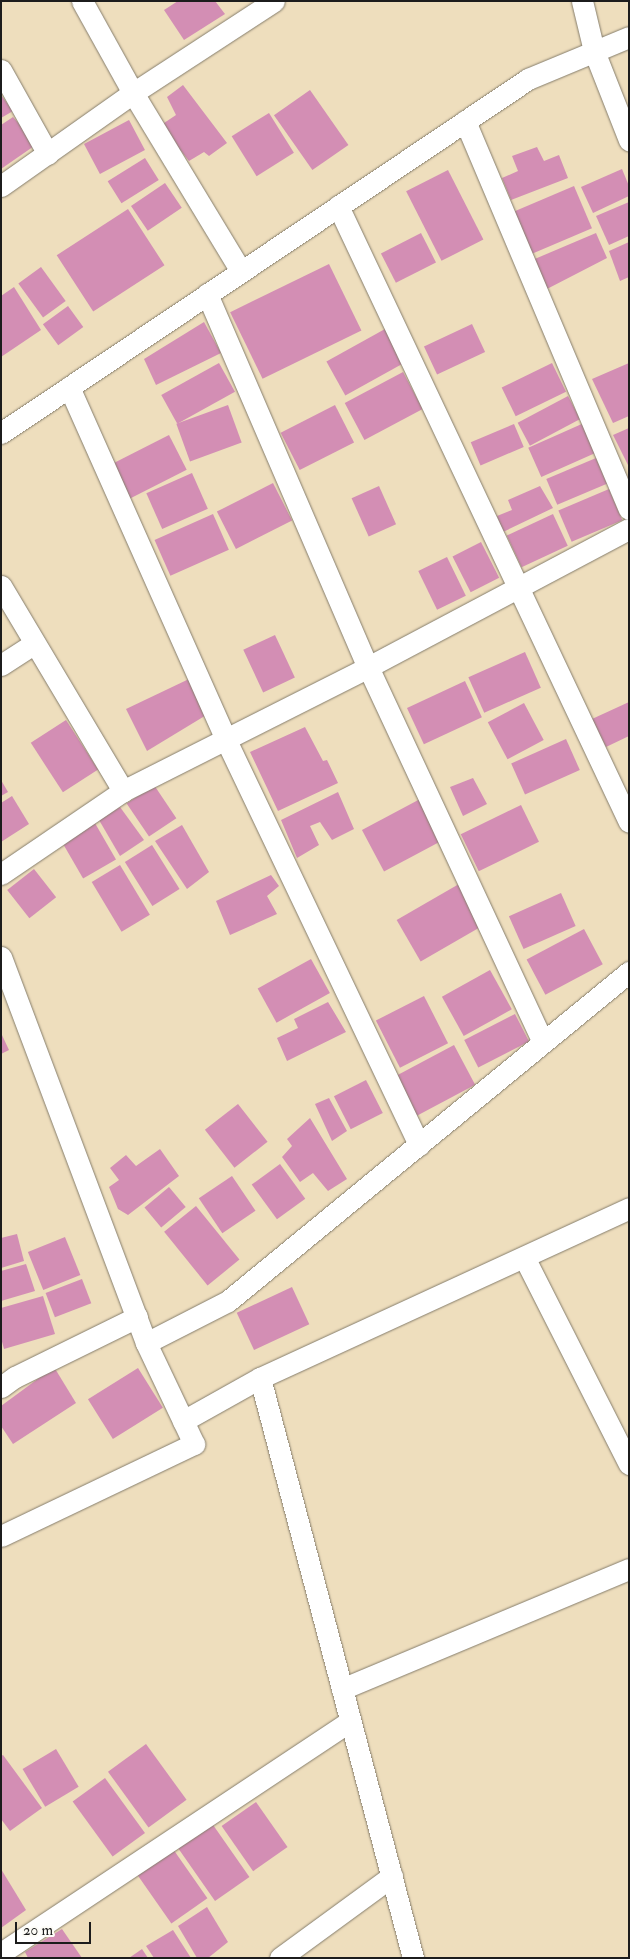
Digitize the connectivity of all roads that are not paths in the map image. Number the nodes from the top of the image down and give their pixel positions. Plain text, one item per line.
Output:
1 (82, 1) edge
2 (274, 1) edge
3 (582, 1) edge
4 (629, 37) edge
5 (594, 51) junction
6 (1, 70) edge
7 (133, 93) junction
8 (465, 121) junction
9 (629, 140) edge
10 (48, 154) junction
11 (1, 186) edge
12 (338, 206) junction
13 (241, 272) junction
14 (207, 294) junction
15 (69, 387) junction
16 (1, 433) edge
17 (629, 509) edge
18 (629, 528) edge
19 (1, 586) edge
20 (517, 587) junction
21 (35, 643) junction
22 (1, 665) edge
23 (368, 668) junction
24 (225, 738) junction
25 (123, 791) junction
26 (629, 822) edge
27 (1, 874) edge
28 (1, 957) edge
29 (629, 972) edge
30 (543, 1042) junction
31 (419, 1145) junction
32 (629, 1208) edge
33 (524, 1256) junction
34 (136, 1317) junction
35 (146, 1342) junction
36 (260, 1378) junction
37 (2, 1385) edge
38 (183, 1421) junction
39 (629, 1464) edge
40 (1, 1536) edge
41 (629, 1569) edge
42 (342, 1689) junction
43 (350, 1721) junction
44 (392, 1876) junction
45 (1, 1953) edge
46 (280, 1958) edge
47 (413, 1958) edge

1 - 7 street
2 - 7 street
3 - 5 street
4 - 5 street
5 - 8 street
5 - 9 street
6 - 10 street
7 - 10 street
7 - 13 street
8 - 12 street
8 - 17 street
10 - 11 street
12 - 13 street
12 - 20 street
13 - 14 street
14 - 15 street
14 - 23 street
15 - 16 street
15 - 24 street
18 - 20 street
19 - 21 street
20 - 23 street
20 - 26 street
21 - 22 street
21 - 25 street
23 - 24 street
23 - 30 street
24 - 25 street
24 - 31 street
25 - 27 street
28 - 34 street
29 - 30 street
30 - 31 street
31 - 35 street
32 - 33 street
33 - 36 street
33 - 39 street
34 - 35 street
34 - 37 street
35 - 38 street
36 - 38 street
36 - 42 street
38 - 40 street
41 - 42 street
42 - 43 street
43 - 44 street
43 - 45 street
44 - 46 street
44 - 47 street

